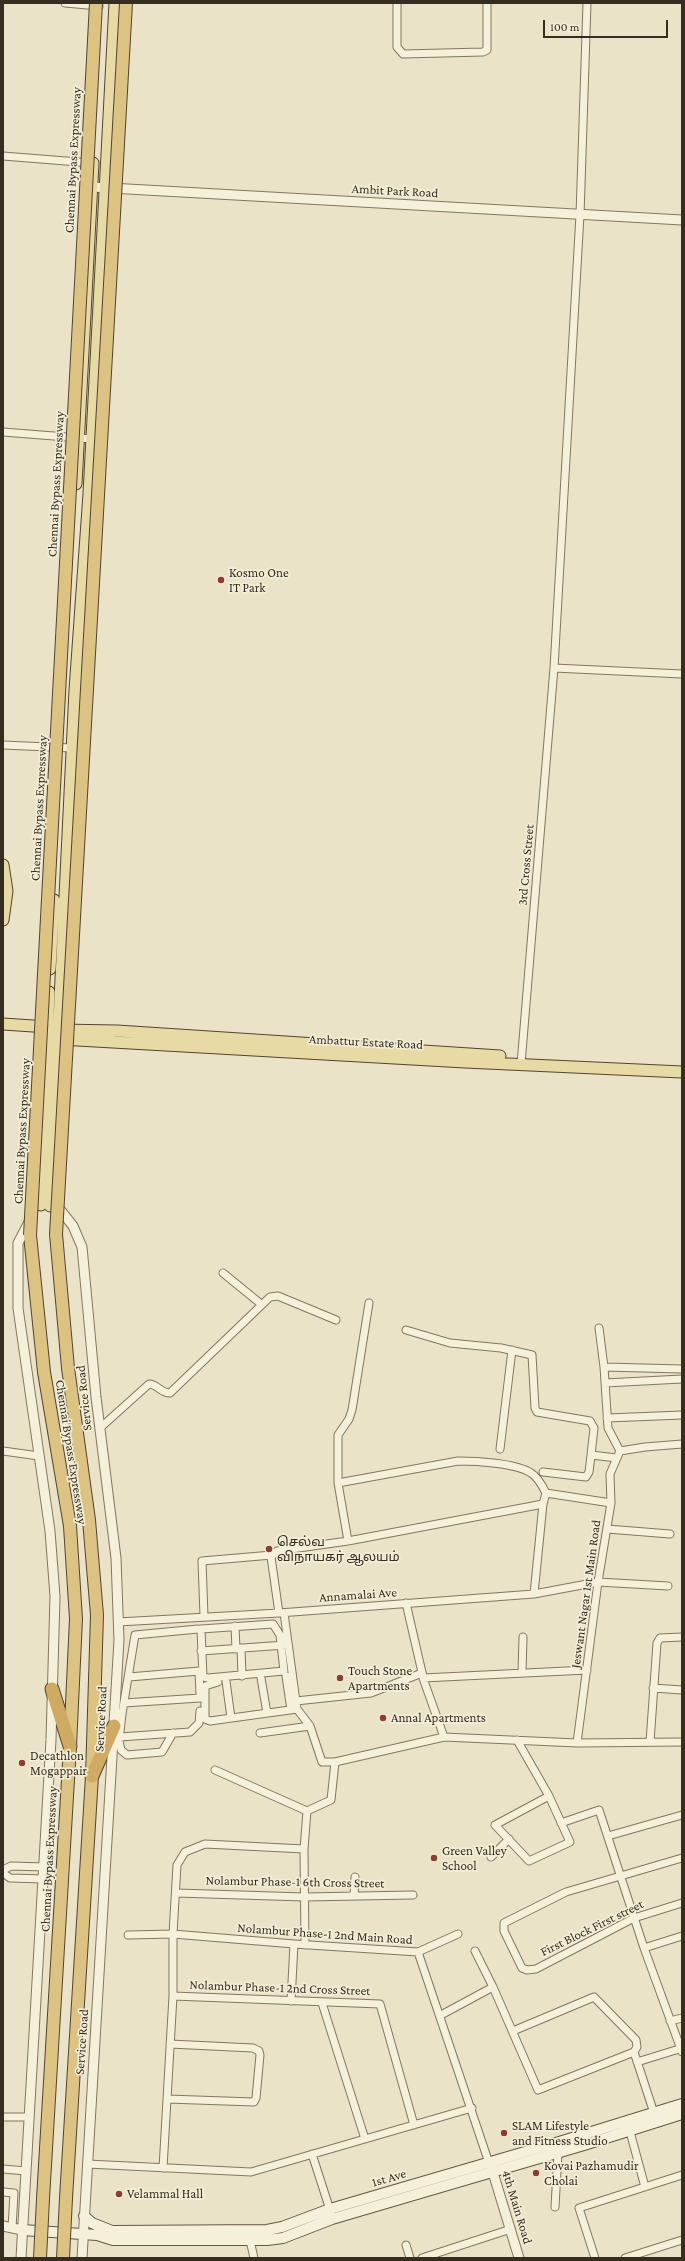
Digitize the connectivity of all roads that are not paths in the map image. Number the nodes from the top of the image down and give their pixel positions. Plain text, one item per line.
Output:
1 (65, 3) edge
2 (115, 3) edge
3 (126, 3) edge
4 (397, 3) edge
5 (487, 3) edge
6 (587, 3) edge
7 (100, 4) edge
8 (3, 156) edge
9 (93, 163) junction
10 (92, 187) junction
11 (106, 187) junction
12 (580, 215) junction
13 (682, 220) edge
14 (3, 432) edge
15 (80, 439) junction
16 (92, 439) junction
17 (554, 668) junction
18 (682, 674) edge
19 (3, 744) edge
20 (60, 748) junction
21 (72, 748) junction
22 (3, 866) edge
23 (5, 891) edge
24 (3, 920) edge
25 (3, 1024) edge
26 (52, 1033) junction
27 (521, 1061) junction
28 (682, 1065) edge
29 (682, 1072) edge
30 (45, 1205) junction
31 (223, 1273) dead end
32 (369, 1303) dead end
33 (261, 1304) junction
34 (336, 1320) dead end
35 (599, 1328) dead end
36 (406, 1330) dead end
37 (512, 1350) junction
38 (604, 1367) junction
39 (682, 1369) edge
40 (682, 1379) edge
41 (605, 1383) junction
42 (682, 1415) edge
43 (607, 1418) junction
44 (100, 1428) junction
45 (682, 1444) edge
46 (500, 1449) dead end
47 (3, 1451) edge
48 (591, 1455) junction
49 (619, 1455) junction
50 (39, 1456) junction
51 (543, 1472) dead end
52 (338, 1483) junction
53 (546, 1493) junction
54 (543, 1504) junction
55 (611, 1504) junction
56 (607, 1529) junction
57 (670, 1534) dead end
58 (348, 1540) junction
59 (272, 1556) junction
60 (598, 1582) junction
61 (668, 1586) dead end
62 (534, 1594) junction
63 (406, 1603) junction
64 (281, 1613) junction
65 (200, 1617) junction
66 (136, 1621) junction
67 (118, 1622) junction
68 (235, 1626) junction
69 (198, 1629) junction
70 (135, 1635) junction
71 (523, 1637) dead end
72 (682, 1637) edge
73 (284, 1645) junction
74 (239, 1648) junction
75 (201, 1651) junction
76 (587, 1670) junction
77 (199, 1671) junction
78 (522, 1673) junction
79 (288, 1675) junction
80 (423, 1675) junction
81 (242, 1676) junction
82 (129, 1677) junction
83 (262, 1678) junction
84 (226, 1681) junction
85 (653, 1688) junction
86 (52, 1690) junction
87 (682, 1690) edge
88 (200, 1698) junction
89 (296, 1701) junction
90 (124, 1703) junction
91 (294, 1710) junction
92 (267, 1713) junction
93 (231, 1718) junction
94 (310, 1726) junction
95 (117, 1731) junction
96 (173, 1733) junction
97 (260, 1733) dead end
98 (444, 1737) junction
99 (517, 1740) junction
100 (650, 1742) junction
101 (682, 1742) edge
102 (578, 1743) junction
103 (70, 1746) junction
104 (335, 1762) junction
105 (215, 1770) dead end
106 (92, 1776) junction
107 (549, 1796) junction
108 (307, 1811) junction
109 (682, 1815) edge
110 (561, 1823) junction
111 (608, 1836) junction
112 (509, 1840) junction
113 (304, 1849) junction
114 (491, 1856) dead end
115 (682, 1858) edge
116 (45, 1867) junction
117 (3, 1870) edge
118 (3, 1874) edge
119 (622, 1875) junction
120 (355, 1877) dead end
121 (44, 1879) junction
122 (177, 1893) junction
123 (414, 1895) dead end
124 (354, 1896) junction
125 (304, 1897) junction
126 (682, 1903) edge
127 (634, 1918) junction
128 (173, 1934) junction
129 (458, 1934) dead end
130 (128, 1935) dead end
131 (682, 1936) edge
132 (294, 1944) junction
133 (305, 1945) junction
134 (644, 1948) junction
135 (475, 1951) dead end
136 (418, 1952) junction
137 (493, 1988) junction
138 (173, 1996) junction
139 (291, 2001) junction
140 (322, 2003) junction
141 (441, 2015) junction
142 (682, 2018) edge
143 (670, 2022) junction
144 (512, 2031) junction
145 (170, 2044) junction
146 (681, 2050) edge
147 (634, 2052) junction
148 (637, 2062) junction
149 (167, 2099) junction
150 (682, 2104) edge
151 (472, 2108) junction
152 (654, 2113) junction
153 (682, 2114) edge
154 (3, 2117) edge
155 (29, 2117) junction
156 (414, 2125) junction
157 (628, 2126) junction
158 (366, 2139) junction
159 (558, 2153) junction
160 (312, 2154) junction
161 (87, 2164) junction
162 (164, 2168) junction
163 (491, 2168) junction
164 (3, 2169) edge
165 (26, 2171) junction
166 (682, 2175) edge
167 (645, 2187) junction
168 (3, 2192) edge
169 (555, 2207) dead end
170 (331, 2214) junction
171 (84, 2216) junction
172 (7, 2227) edge
173 (22, 2230) junction
174 (511, 2230) junction
175 (112, 2231) junction
176 (83, 2234) junction
177 (97, 2235) junction
178 (249, 2235) junction
179 (682, 2240) edge
180 (406, 2245) dead end
181 (21, 2258) edge
182 (40, 2258) edge
183 (63, 2258) edge
184 (82, 2258) edge
185 (254, 2258) edge
186 (410, 2258) edge
187 (422, 2258) edge
188 (519, 2258) edge
189 (595, 2258) edge
190 (625, 2258) edge

1 - 7 street
2 - 11 main road
3 - 106 highway, Chennai Bypass Expressway, bridge
4 - 5 street
6 - 12 street, 3rd Cross Street
7 - 9 main road
7 - 103 highway, Chennai Bypass Expressway, bridge
8 - 9 street
9 - 10 main road
10 - 11 street, Ambit Park Road
10 - 15 main road
11 - 12 street, Ambit Park Road
11 - 16 main road
12 - 13 street, Ambit Park Road
12 - 17 street, 3rd Cross Street
14 - 15 street
15 - 16 street
15 - 20 main road
16 - 21 main road
17 - 18 street
17 - 27 street, 3rd Cross Street
19 - 20 street
20 - 21 street
20 - 26 main road
21 - 26 main road
22 - 23 main road
23 - 24 main road
25 - 26 main road, Ambattur Estate Road
26 - 27 main road, Ambattur Estate Road
26 - 30 main road
27 - 28 main road, Ambattur Estate Road
27 - 29 main road, Ambattur Estate Road
30 - 44 street, Service Road
30 - 50 street
31 - 33 street
32 - 52 street
33 - 34 street
33 - 44 street
35 - 38 street
36 - 37 street
37 - 46 street
37 - 48 street
38 - 39 street
38 - 41 street
40 - 41 street
41 - 43 street
42 - 43 street
43 - 49 street
44 - 67 street, Service Road
45 - 49 street
47 - 50 street
48 - 49 street
48 - 51 street
49 - 55 street, Jeswant Nagar 1st Main Road
50 - 86 street
52 - 53 street
52 - 58 street
53 - 54 street
53 - 55 street
54 - 58 street
54 - 62 street
55 - 56 street, Jeswant Nagar 1st Main Road
56 - 57 street
56 - 60 street, Jeswant Nagar 1st Main Road
58 - 59 street
59 - 64 street
59 - 65 street
60 - 61 street, Annamalai Ave
60 - 62 street, Annamalai Ave
60 - 76 street, Jeswant Nagar 1st Main Road
62 - 63 street, Annamalai Ave
63 - 64 street, Annamalai Ave
63 - 80 street
64 - 65 street, Annamalai Ave
64 - 73 street
65 - 66 street, Annamalai Ave
65 - 69 street
66 - 67 street, Annamalai Ave
66 - 70 street
67 - 95 street, Service Road
68 - 73 street
68 - 74 street
68 - 75 street
69 - 70 street
69 - 77 street
70 - 82 street
71 - 78 street
72 - 85 street
73 - 74 street
73 - 79 street
73 - 81 street
74 - 75 street
74 - 81 street
75 - 81 street
76 - 78 street
76 - 102 street, Jeswant Nagar 1st Main Road
77 - 82 street
77 - 88 street
78 - 80 street
79 - 83 street
79 - 89 street
79 - 91 street
80 - 89 street
80 - 98 street
82 - 90 street
83 - 84 street
83 - 92 street
84 - 93 street
84 - 93 street
85 - 87 street
85 - 100 street
86 - 103 highway
86 - 116 street
88 - 90 street
88 - 96 street
89 - 91 street
90 - 95 street
91 - 92 street
91 - 94 street
92 - 93 street
94 - 97 street
94 - 104 street
95 - 96 street
95 - 96 street
95 - 106 highway
95 - 161 street, Service Road
98 - 99 street
98 - 104 street
99 - 102 street
99 - 107 street
100 - 101 street
100 - 102 street
103 - 182 highway, Chennai Bypass Expressway, bridge
104 - 108 street
105 - 108 street
106 - 183 highway, Chennai Bypass Expressway, bridge
107 - 110 street
107 - 112 street
108 - 113 street
109 - 111 street
110 - 111 street
110 - 112 street
111 - 119 street
112 - 114 street
113 - 122 street
113 - 125 street
115 - 119 street
116 - 117 street
116 - 121 street
118 - 121 street
119 - 127 street
119 - 127 street, First Block First street
120 - 124 street
121 - 155 street
122 - 125 street, Nolambur Phase-1 6th Cross Street
122 - 128 street
123 - 124 street, Nolambur Phase-1 6th Cross Street
124 - 125 street, Nolambur Phase-1 6th Cross Street
125 - 133 street
126 - 127 street, First Block First street
127 - 134 street
128 - 130 street, Nolambur Phase-1 2nd Main Road
128 - 132 street, Nolambur Phase-1 2nd Main Road
128 - 138 street
129 - 136 street
131 - 134 street
132 - 133 street, Nolambur Phase-1 2nd Main Road
132 - 139 street
133 - 136 street, Nolambur Phase-1 2nd Main Road
134 - 143 street
135 - 137 street
136 - 141 street, Nolambur Phase-1 2nd Main Road
137 - 141 street
137 - 144 street
138 - 139 street, Nolambur Phase-1 2nd Cross Street
138 - 145 street
139 - 140 street, Nolambur Phase-1 2nd Cross Street
140 - 156 street, Nolambur Phase-1 2nd Cross Street
140 - 158 street
141 - 151 street, Nolambur Phase-1 2nd Main Road
142 - 143 street
143 - 146 street
144 - 147 street
144 - 147 street
145 - 149 street
145 - 149 street
146 - 148 street
147 - 148 street
148 - 152 street
149 - 162 street
150 - 152 main road, 1st Ave
151 - 156 street
151 - 163 street, Nolambur Phase-1 2nd Main Road
152 - 157 main road, 1st Ave
153 - 157 main road
154 - 155 street
155 - 165 street
156 - 158 street
157 - 159 main road
157 - 163 main road, 1st Ave
157 - 167 street
158 - 160 street
159 - 163 main road
159 - 169 street
160 - 162 street
160 - 170 street
161 - 162 street
161 - 171 street, Service Road
163 - 170 main road, 1st Ave
163 - 174 street, 4th Main Road
164 - 165 street
165 - 173 street
166 - 167 street
167 - 189 street
168 - 172 street
170 - 178 main road, 1st Ave
171 - 175 main road
171 - 176 street, Service Road
172 - 173 street
173 - 176 main road
173 - 181 street
174 - 187 street
174 - 188 street, 4th Main Road
175 - 177 main road, 1st Ave
175 - 178 main road, 1st Ave
176 - 177 main road
176 - 184 street, Service Road
177 - 178 main road
178 - 185 street
179 - 190 street
180 - 186 street

